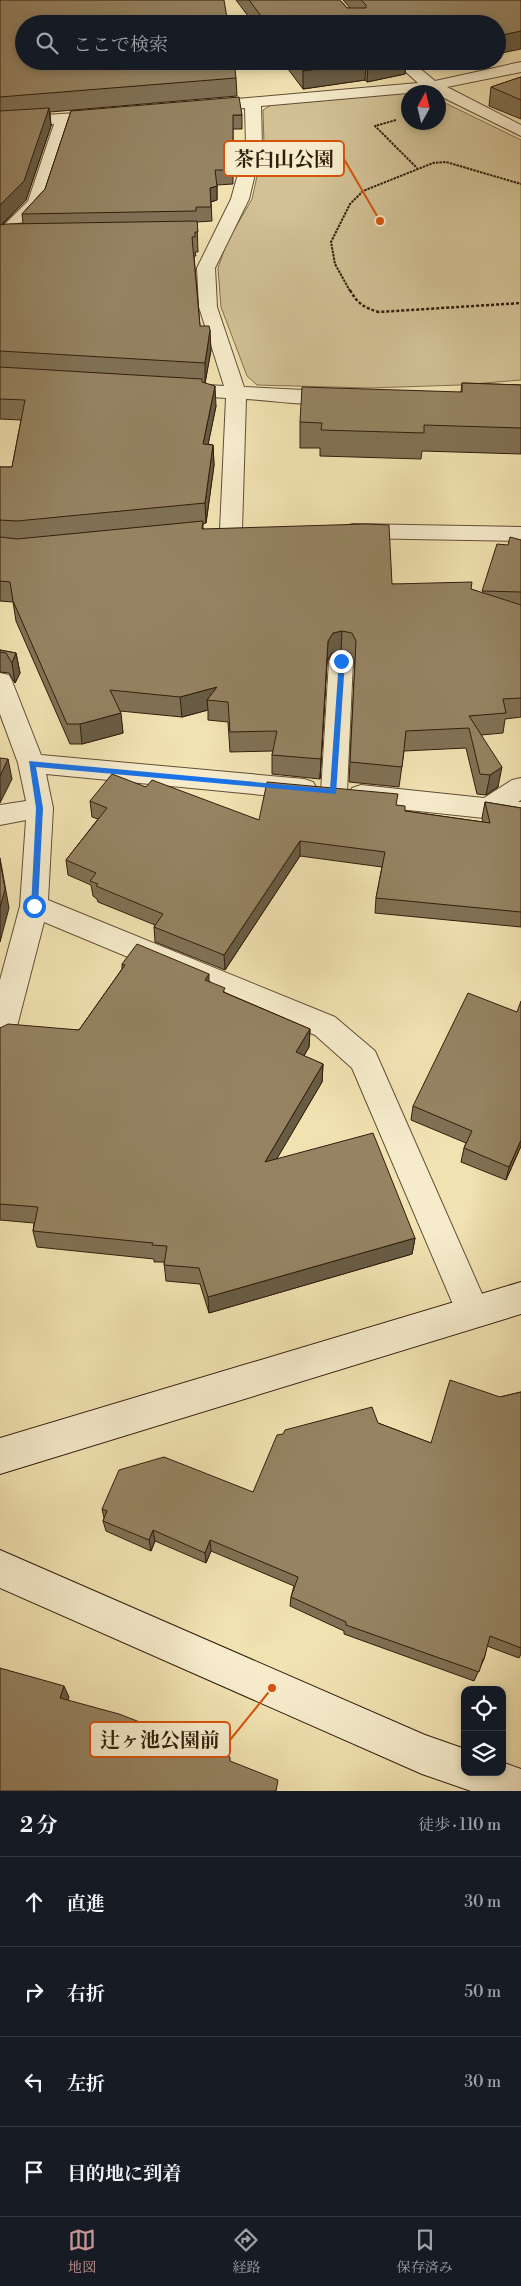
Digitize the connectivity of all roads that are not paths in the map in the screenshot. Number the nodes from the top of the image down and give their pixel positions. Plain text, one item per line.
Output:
1 (521, 67) edge
2 (412, 70) edge
3 (431, 85) edge
4 (437, 85) edge
5 (401, 89) edge
6 (446, 93) edge
7 (253, 102) junction
8 (187, 108) edge
9 (121, 114) edge
10 (64, 120) junction
11 (0, 123) edge
12 (521, 131) edge
13 (204, 232) dead end
14 (223, 232) junction
15 (32, 236) edge
16 (1, 237) edge
17 (158, 388) edge
18 (236, 392) junction
19 (361, 396) edge
20 (232, 531) edge
21 (331, 531) edge
22 (521, 534) edge
23 (341, 661) dead end
24 (0, 680) edge
25 (31, 763) junction
26 (521, 787) edge
27 (334, 792) junction
28 (491, 807) junction
29 (40, 808) junction
30 (521, 812) edge
31 (0, 815) edge
32 (34, 906) junction
33 (0, 1034) edge
34 (521, 1298) edge
35 (473, 1312) junction
36 (0, 1456) edge
37 (0, 1569) edge
38 (461, 1768) edge
39 (486, 1776) edge
40 (521, 1788) edge

1 - 4 street
2 - 3 street
5 - 7 street
6 - 12 street
7 - 8 street
7 - 14 street
9 - 10 street
10 - 11 street
10 - 16 street
13 - 14 street
14 - 18 street
15 - 16 street
17 - 18 street
18 - 19 street
18 - 20 street
21 - 22 street
23 - 27 street
24 - 25 street
25 - 27 street
25 - 29 street
26 - 28 street
27 - 28 street
28 - 30 street
29 - 31 street
29 - 32 street
32 - 33 street
32 - 35 street
34 - 35 street
35 - 36 street
37 - 38 street
39 - 40 street

